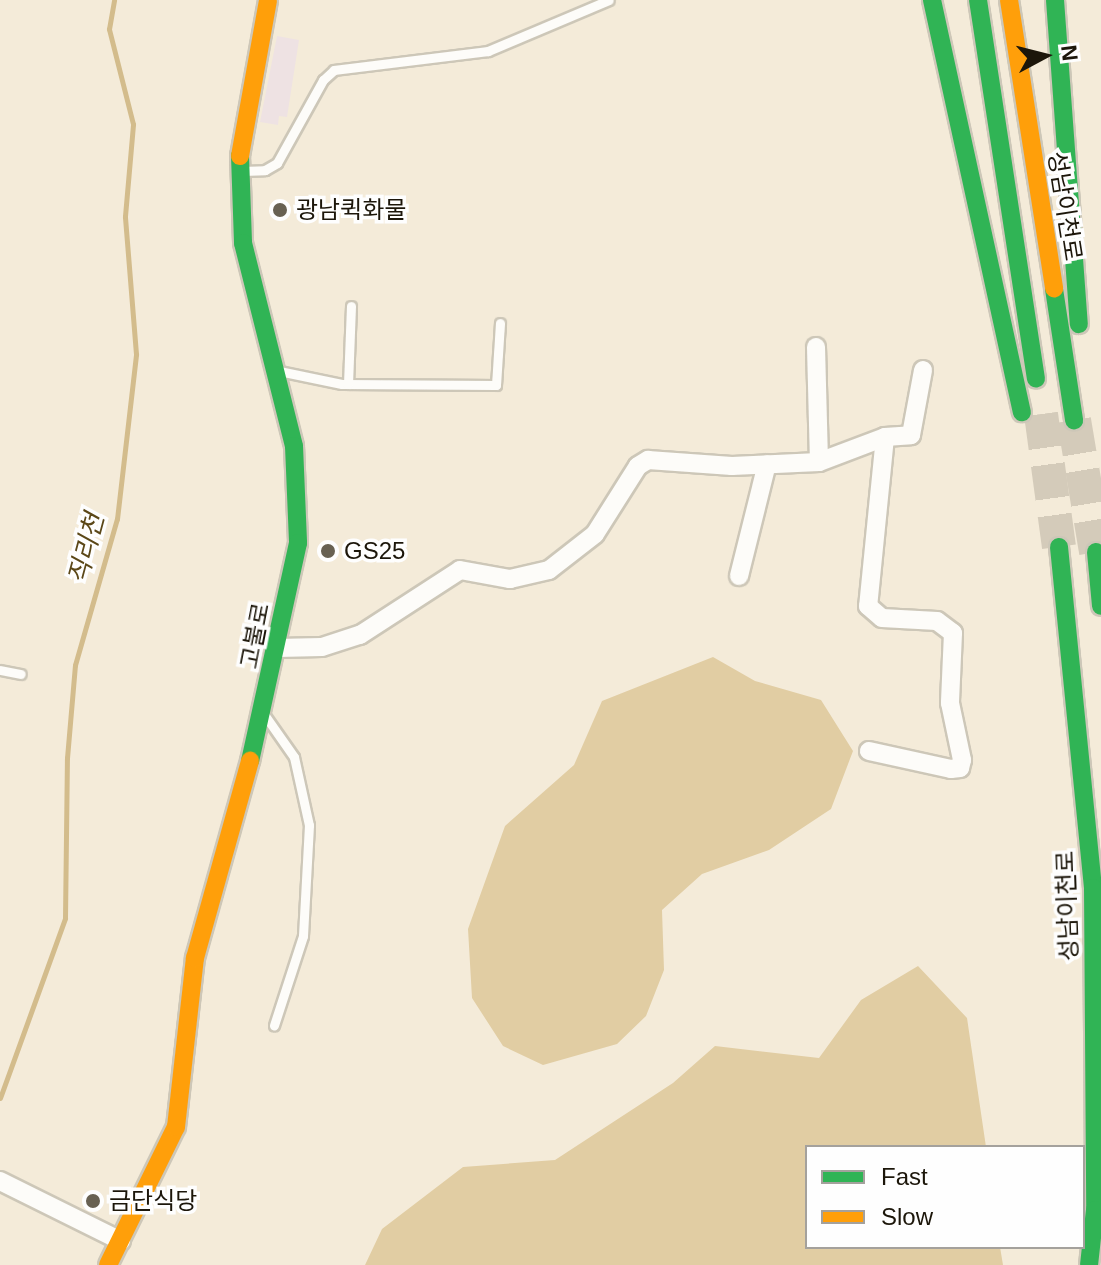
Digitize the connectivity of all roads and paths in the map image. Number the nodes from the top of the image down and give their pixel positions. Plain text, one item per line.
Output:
1 (268, 0) edge
2 (609, 0) edge
3 (932, 0) edge
4 (978, 0) edge
5 (1009, 0) edge
6 (1055, 0) edge
7 (239, 171) junction
8 (351, 306) dead end
9 (500, 323) dead end
10 (816, 347) dead end
11 (272, 369) junction
12 (923, 370) dead end
13 (348, 384) junction
14 (885, 437) junction
15 (819, 462) junction
16 (767, 464) junction
17 (1059, 547) tunnel mouth
18 (1096, 552) dead end
19 (739, 576) dead end
20 (1101, 606) edge
21 (277, 648) junction
22 (0, 670) edge
23 (21, 674) dead end
24 (263, 715) junction
25 (869, 751) dead end
26 (274, 1025) dead end
27 (0, 1181) edge
28 (121, 1241) junction
29 (108, 1265) edge
30 (1089, 1265) edge

1 - 7 main road, 고불로
2 - 7 lane
3 - 4 main road
5 - 6 main road, 성남이천로
7 - 11 main road, 고불로
8 - 13 lane
9 - 13 lane
10 - 15 street
11 - 13 lane
11 - 21 main road, 고불로
12 - 14 street
14 - 15 street
14 - 25 street
15 - 16 street
16 - 19 street
16 - 21 street
17 - 30 main road, 성남이천로
18 - 20 main road
21 - 24 main road, 고불로
22 - 23 lane
24 - 26 lane
24 - 28 main road, 고불로
27 - 28 street
28 - 29 main road, 고불로

